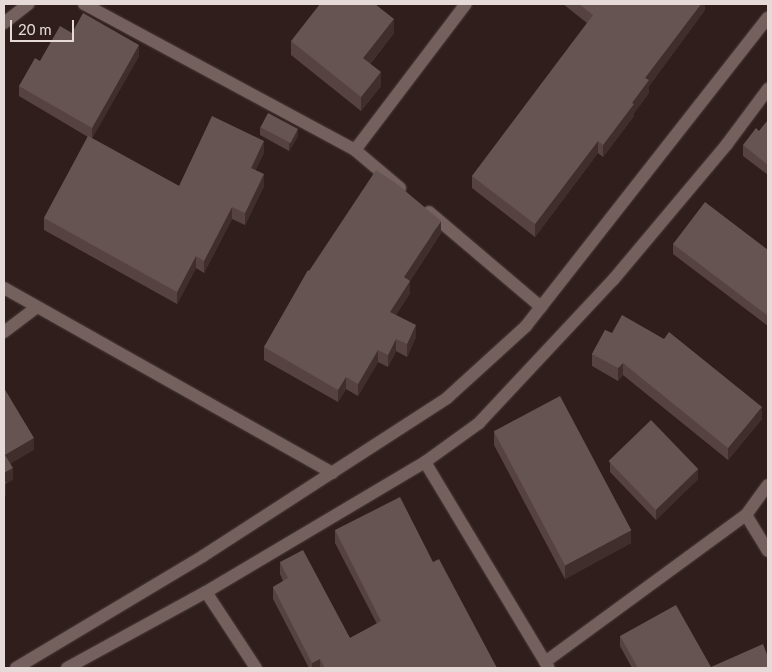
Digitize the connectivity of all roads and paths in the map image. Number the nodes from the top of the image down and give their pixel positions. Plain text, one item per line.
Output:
1 (28, 4) edge
2 (84, 4) edge
3 (466, 4) edge
4 (768, 17) edge
5 (4, 23) edge
6 (768, 89) edge
7 (355, 150) junction
8 (407, 194) edge
9 (422, 207) edge
10 (4, 288) edge
11 (37, 306) junction
12 (541, 307) junction
13 (4, 332) edge
14 (425, 462) junction
15 (332, 473) junction
16 (768, 485) edge
17 (746, 515) junction
18 (768, 551) edge
19 (206, 592) junction
20 (547, 665) edge
21 (16, 668) edge
22 (67, 668) edge
23 (256, 668) edge

1 - 5 street
2 - 7 street
3 - 7 street
4 - 12 street
6 - 14 street
7 - 8 street
9 - 12 street
10 - 11 street
11 - 13 street
11 - 15 street
12 - 15 street
14 - 19 street
14 - 20 street
15 - 21 street
16 - 17 street
17 - 18 street
17 - 20 street
19 - 22 street
19 - 23 street

